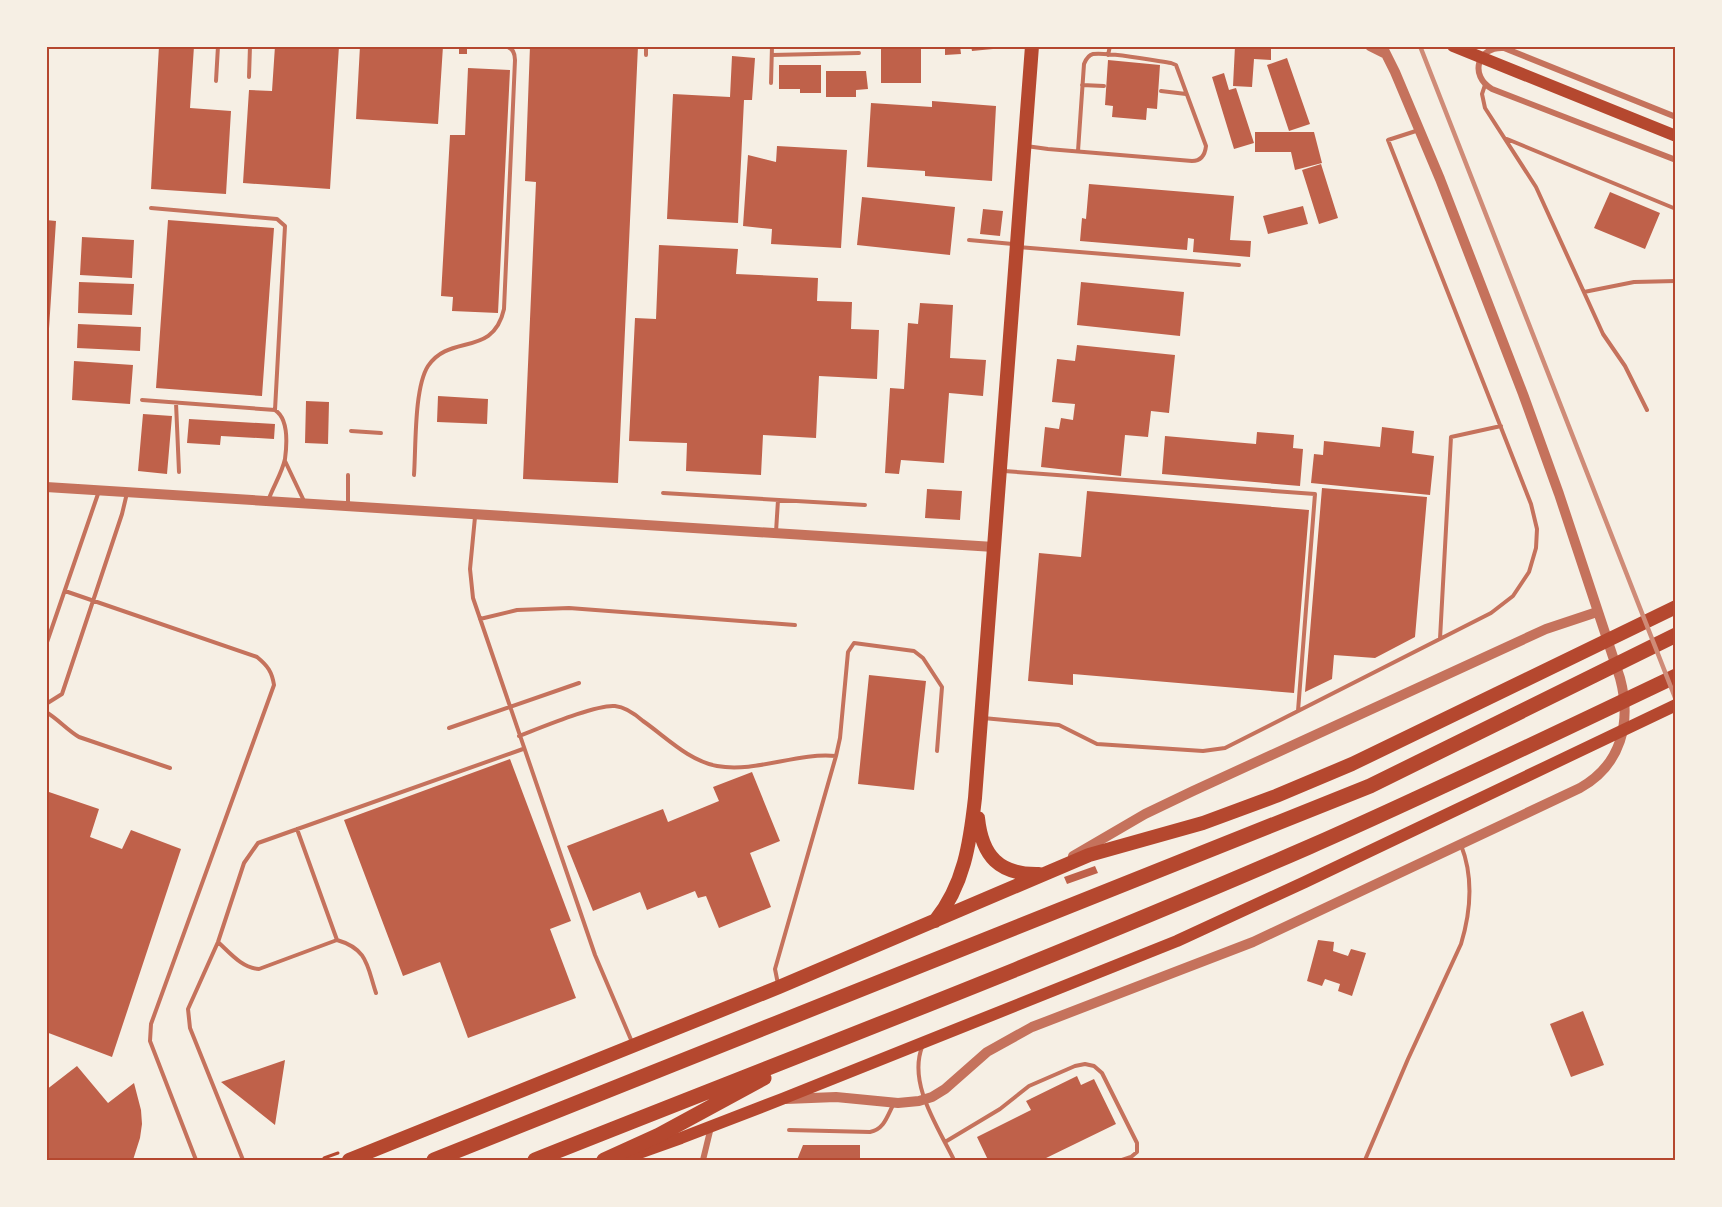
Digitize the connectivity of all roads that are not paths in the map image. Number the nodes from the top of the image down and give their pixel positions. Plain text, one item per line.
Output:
1 (218, 46) edge
2 (250, 46) edge
3 (504, 46) edge
4 (646, 46) edge
5 (772, 46) edge
6 (1032, 46) edge
7 (1110, 46) edge
8 (1370, 46) edge
9 (1453, 46) edge
10 (513, 48) edge
11 (1384, 50) edge
12 (859, 53) dead end
13 (646, 55) dead end
14 (772, 55) junction
15 (1108, 55) junction
16 (249, 76) dead end
17 (216, 81) dead end
18 (771, 83) dead end
19 (1082, 85) junction
20 (1485, 85) junction
21 (1104, 86) dead end
22 (1161, 91) dead end
23 (1186, 94) junction
24 (1676, 117) edge
25 (1419, 130) junction
26 (1676, 136) edge
27 (1506, 139) junction
28 (1024, 145) junction
29 (1078, 151) junction
30 (1676, 160) edge
31 (151, 208) dead end
32 (1676, 209) edge
33 (969, 240) dead end
34 (1017, 246) junction
35 (1239, 265) dead end
36 (1676, 280) edge
37 (1584, 292) junction
38 (142, 400) dead end
39 (176, 403) junction
40 (275, 410) junction
41 (1647, 410) dead end
42 (1501, 426) junction
43 (351, 431) dead end
44 (381, 433) dead end
45 (285, 460) junction
46 (1000, 471) junction
47 (179, 472) dead end
48 (348, 475) dead end
49 (414, 475) dead end
50 (46, 487) edge
51 (100, 491) junction
52 (127, 492) junction
53 (663, 493) dead end
54 (778, 500) junction
55 (268, 501) junction
56 (306, 504) junction
57 (865, 505) dead end
58 (348, 507) junction
59 (475, 514) junction
60 (776, 534) junction
61 (994, 547) junction
62 (65, 591) junction
63 (92, 601) junction
64 (1676, 607) edge
65 (1597, 612) junction
66 (480, 619) junction
67 (795, 625) dead end
68 (1676, 634) edge
69 (1440, 639) junction
70 (46, 645) edge
71 (1676, 676) edge
72 (579, 683) dead end
73 (46, 704) edge
74 (1676, 705) edge
75 (510, 708) junction
76 (46, 712) edge
77 (1298, 712) junction
78 (982, 718) junction
79 (449, 728) dead end
80 (519, 736) junction
81 (523, 749) junction
82 (937, 751) dead end
83 (836, 756) junction
84 (170, 768) dead end
85 (975, 798) junction
86 (297, 829) junction
87 (1461, 845) junction
88 (1045, 874) junction
89 (934, 923) junction
90 (337, 940) junction
91 (218, 942) junction
92 (779, 987) junction
93 (376, 993) dead end
94 (924, 1043) junction
95 (828, 1044) junction
96 (634, 1045) junction
97 (782, 1099) junction
98 (925, 1099) junction
99 (894, 1102) junction
100 (711, 1126) junction
101 (789, 1130) dead end
102 (945, 1142) junction
103 (617, 1160) edge
104 (196, 1161) edge
105 (243, 1161) edge
106 (349, 1161) edge
107 (434, 1161) edge
108 (535, 1161) edge
109 (604, 1161) edge
110 (703, 1161) edge
111 (954, 1161) edge
112 (1122, 1161) edge
113 (1365, 1161) edge

1 - 17 lane
2 - 16 lane
3 - 10 lane
4 - 13 lane
5 - 14 lane
6 - 28 main road
7 - 15 lane
8 - 11 street
9 - 26 main road
10 - 49 lane
11 - 25 street
12 - 14 lane
14 - 18 lane
15 - 19 lane
15 - 23 lane
19 - 21 lane
19 - 29 lane
20 - 24 street
20 - 27 lane
20 - 30 street
22 - 23 lane
23 - 29 lane
25 - 42 lane
25 - 65 street
27 - 32 lane
27 - 37 lane
28 - 29 lane
28 - 34 main road
31 - 40 lane
33 - 34 lane
34 - 35 lane
34 - 46 main road
36 - 37 lane
37 - 41 lane
38 - 39 lane
39 - 40 lane
39 - 47 lane
40 - 45 lane
42 - 69 lane
42 - 69 lane
43 - 44 lane
45 - 55 lane
45 - 56 lane
46 - 61 main road
46 - 77 lane
48 - 58 lane
50 - 51 street
51 - 52 street
51 - 62 lane
52 - 55 street
52 - 63 lane
53 - 54 lane
54 - 57 lane
54 - 60 lane
55 - 56 street
56 - 58 street
58 - 59 street
59 - 60 street
59 - 66 lane
60 - 61 street
61 - 78 main road
62 - 63 lane
62 - 70 lane
63 - 73 lane
63 - 104 lane
64 - 88 main road
65 - 87 street
65 - 88 street
66 - 67 lane
66 - 75 lane
68 - 107 highway
69 - 77 lane
71 - 95 highway
72 - 75 lane
74 - 94 main road
75 - 79 lane
75 - 80 lane
76 - 84 lane
77 - 78 lane
78 - 85 main road
80 - 81 lane
80 - 83 lane
81 - 86 lane
81 - 96 lane
82 - 83 lane
83 - 92 lane
85 - 88 main road
85 - 89 main road
86 - 90 lane
86 - 91 lane
87 - 98 street
87 - 113 lane
88 - 89 main road
89 - 92 main road
90 - 91 lane
90 - 93 lane
91 - 105 lane
92 - 96 main road
94 - 97 main road
94 - 98 lane
95 - 108 highway
95 - 109 highway
96 - 106 main road
97 - 99 street
97 - 100 main road
98 - 99 street
98 - 102 lane
99 - 101 lane
100 - 103 main road
100 - 110 street
102 - 111 lane
102 - 112 lane

